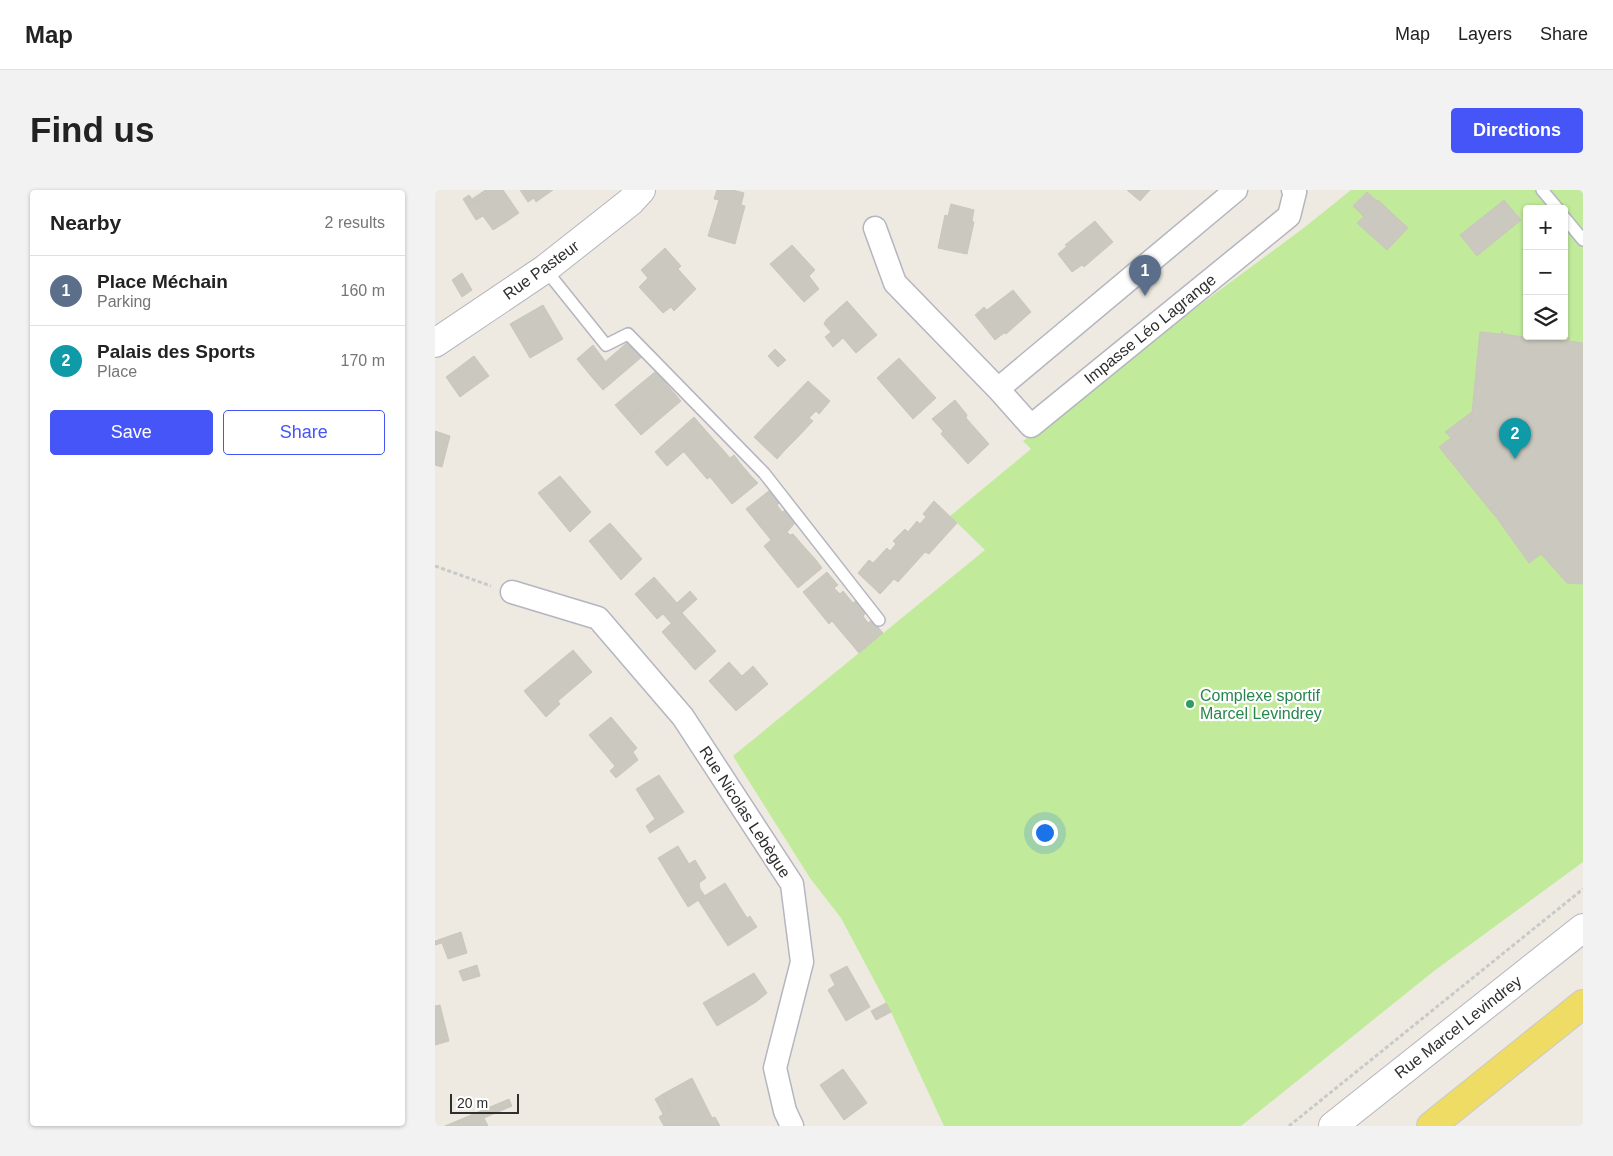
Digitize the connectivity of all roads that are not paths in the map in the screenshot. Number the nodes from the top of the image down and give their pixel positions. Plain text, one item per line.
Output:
1 (641, 190) edge
2 (1236, 190) edge
3 (1542, 190) edge
4 (1294, 191) edge
5 (1555, 205) edge
6 (1568, 222) edge
7 (875, 228) dead end
8 (1583, 240) edge
9 (545, 269) junction
10 (435, 343) edge
11 (998, 389) junction
12 (511, 592) road end
13 (879, 620) dead end
14 (1583, 928) edge
15 (1583, 1004) edge
16 (792, 1126) edge
17 (1333, 1126) edge
18 (1431, 1126) edge

1 - 9 street, Rue Pasteur
2 - 11 street
3 - 5 lane
4 - 11 street, Impasse Léo Lagrange
6 - 8 lane
7 - 11 street, Impasse Léo Lagrange
9 - 10 street, Rue Pasteur
9 - 13 lane
12 - 16 street, Rue Nicolas Lebègue
14 - 17 street, Rue Marcel Levindrey
15 - 18 main road

